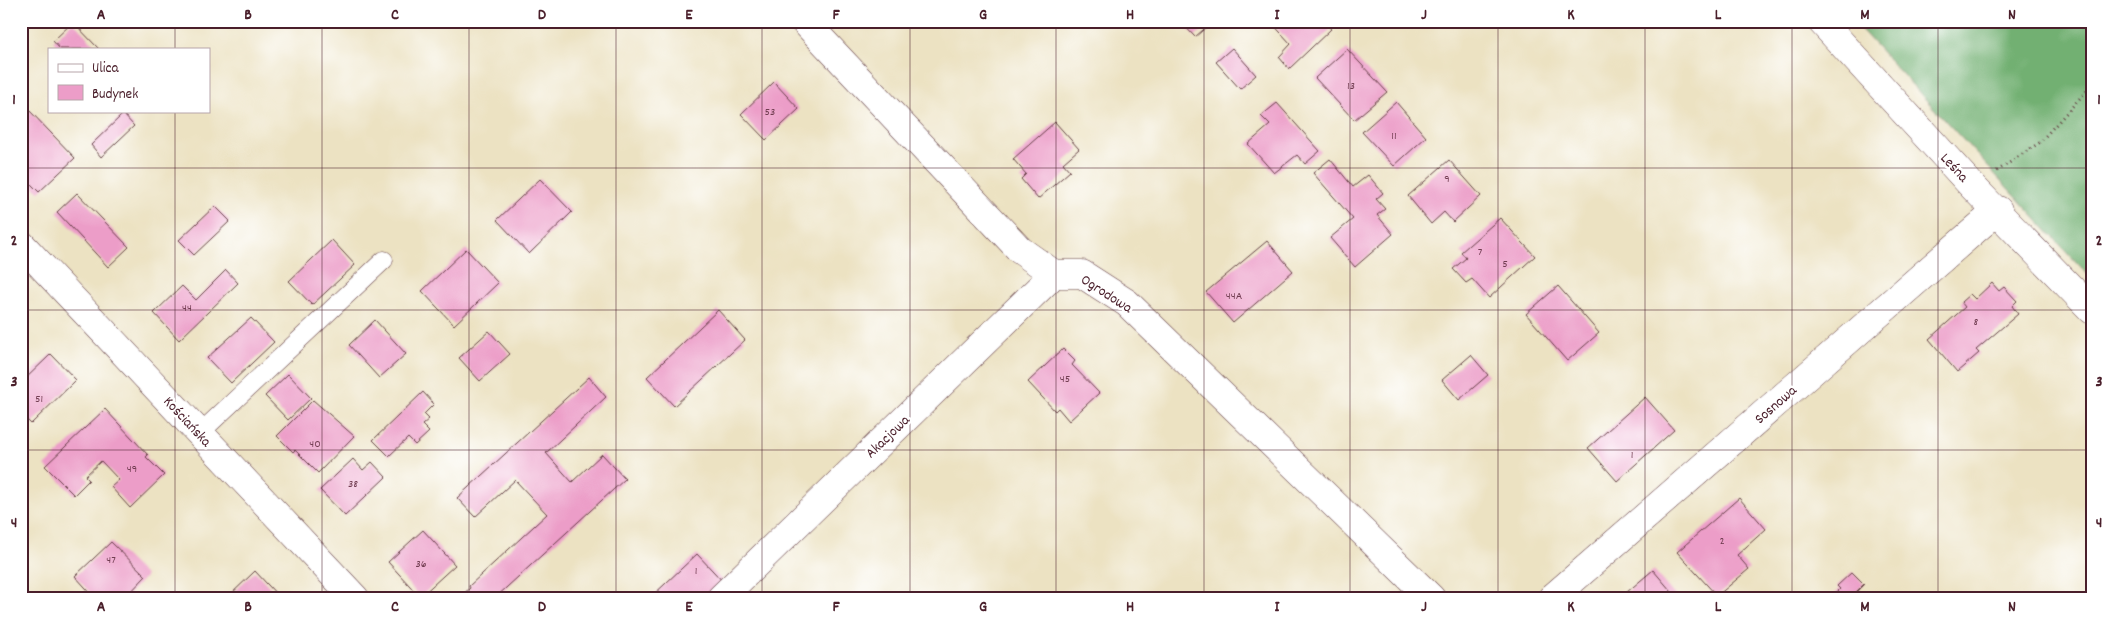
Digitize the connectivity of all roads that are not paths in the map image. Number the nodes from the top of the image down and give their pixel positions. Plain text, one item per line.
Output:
1 (804, 21) edge
2 (1821, 21) edge
3 (1998, 210) junction
4 (21, 244) edge
5 (384, 260) dead end
6 (1054, 274) junction
7 (2092, 310) edge
8 (200, 433) junction
9 (355, 598) edge
10 (721, 598) edge
11 (1430, 598) edge
12 (1552, 598) edge

1 - 6 street
2 - 3 street, Leśna
3 - 7 street, Leśna
3 - 12 street, Sosnowa
4 - 8 street, Kościańska
5 - 8 lane
6 - 10 street, Akacjowa
6 - 11 street, Ogrodowa
8 - 9 street, Kościańska

